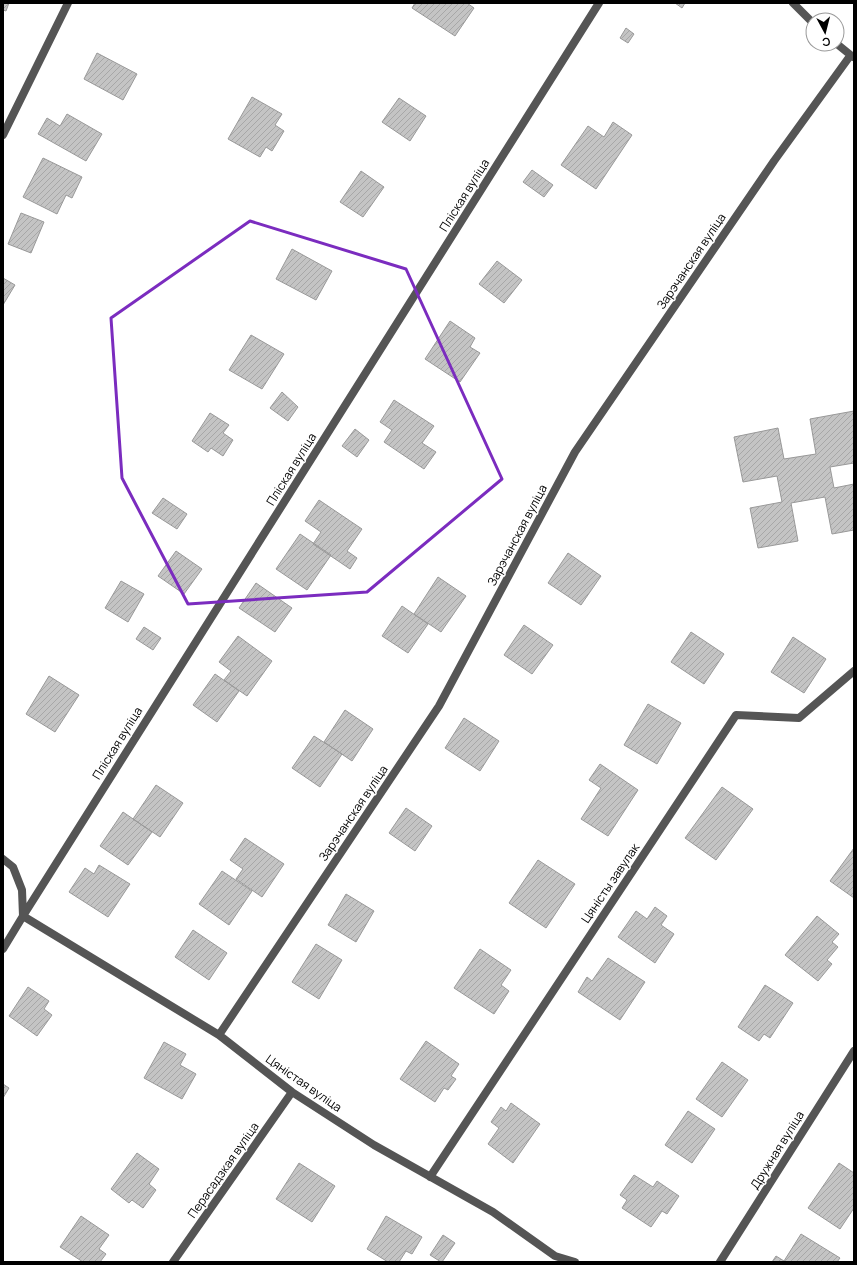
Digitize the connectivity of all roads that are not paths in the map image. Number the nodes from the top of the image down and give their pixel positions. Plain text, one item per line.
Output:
1 (68, 3) edge
2 (599, 3) edge
3 (792, 3) edge
4 (805, 15) edge
5 (852, 57) edge
6 (3, 135) edge
7 (854, 671) edge
8 (3, 859) edge
9 (23, 916) junction
10 (3, 949) edge
11 (219, 1035) junction
12 (854, 1051) edge
13 (292, 1092) junction
14 (430, 1177) junction
15 (173, 1262) edge
16 (575, 1262) edge
17 (720, 1262) edge

1 - 6 street
2 - 9 street, Пліская вуліца
3 - 4 street
5 - 11 street, Зарэчанская вуліца
7 - 14 street, Цяністы завулак
8 - 9 street
9 - 10 street, Пліская вуліца
9 - 11 street, Цяністая вуліца
11 - 13 street, Цяністая вуліца
12 - 17 street, Дружная вуліца
13 - 14 street, Цяністая вуліца
13 - 15 street, Перасадзкая вуліца
14 - 16 street, Цяністая вуліца

